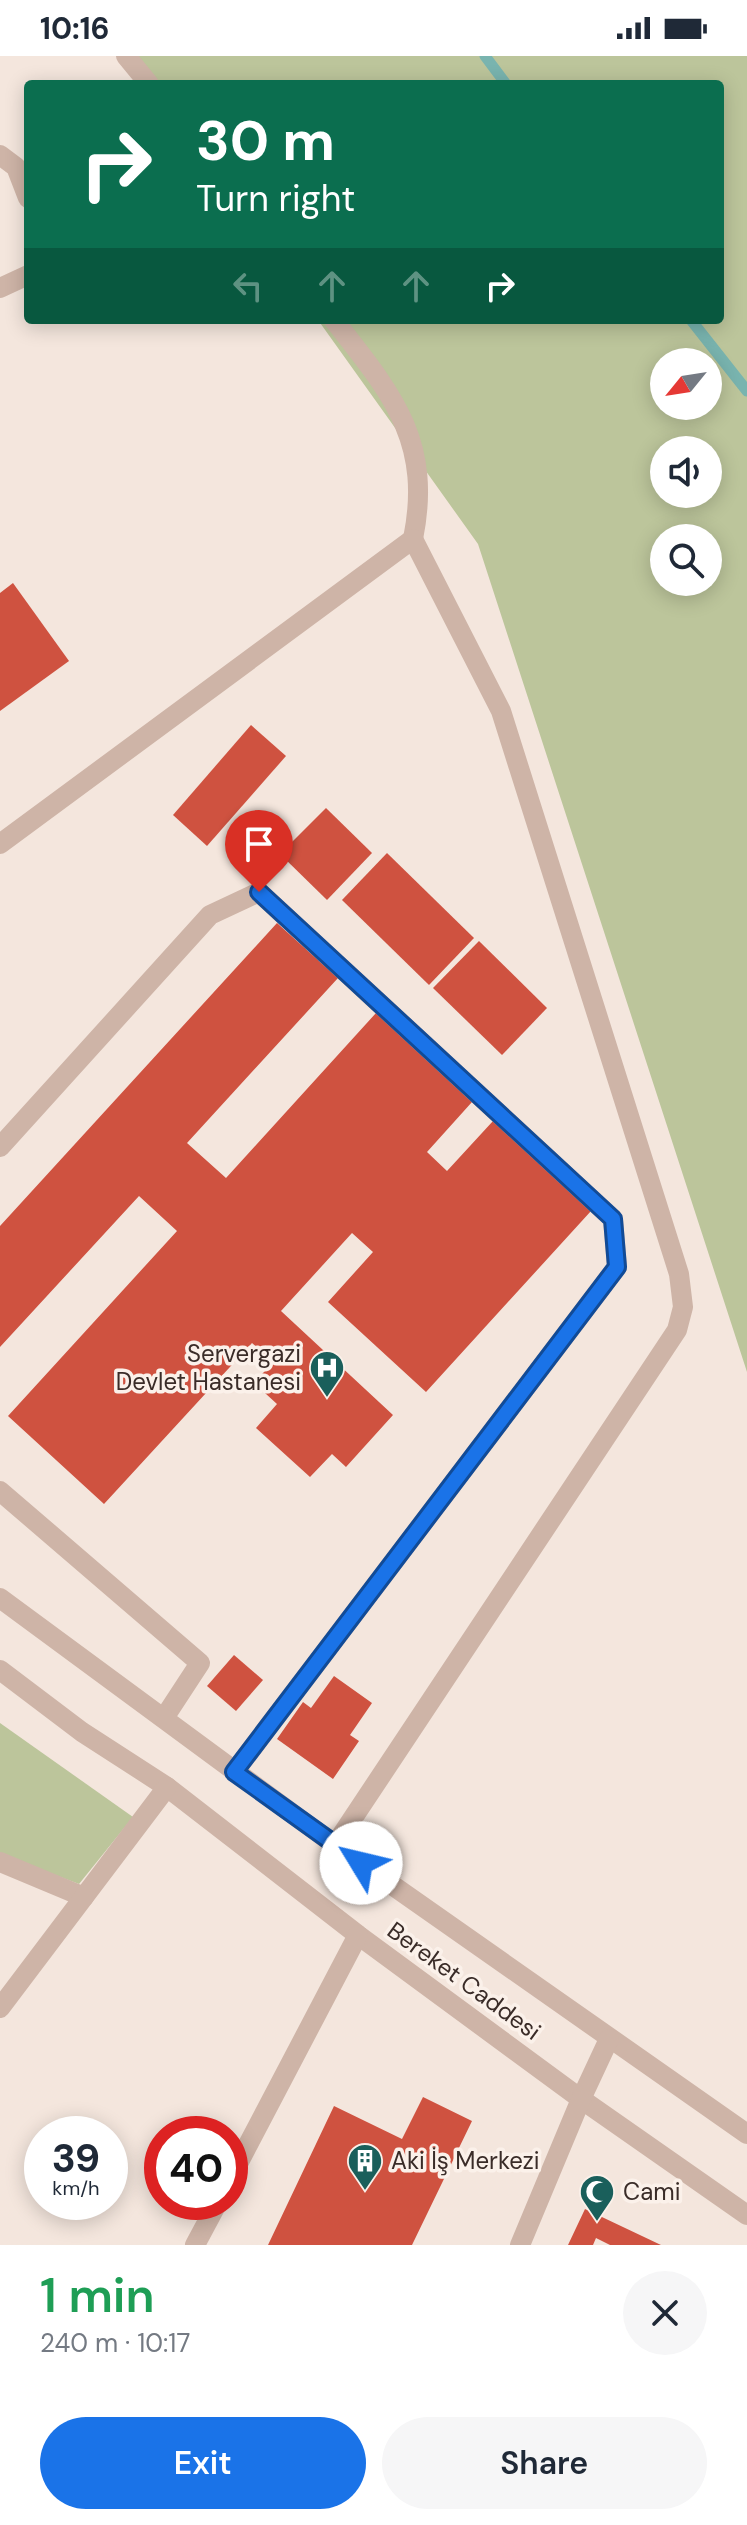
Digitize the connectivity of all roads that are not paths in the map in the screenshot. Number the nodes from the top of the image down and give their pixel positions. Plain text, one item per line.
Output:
1 (126, 56) edge
2 (146, 80) edge
3 (0, 155) edge
4 (24, 188) edge
5 (24, 277) edge
6 (0, 288) edge
7 (337, 324) edge
8 (413, 539) junction
9 (0, 844) edge
10 (0, 1147) edge
11 (0, 1491) edge
12 (0, 1598) edge
13 (0, 1670) edge
14 (164, 1718) junction
15 (234, 1772) junction
16 (167, 1787) junction
17 (335, 1845) junction
18 (0, 1862) edge
19 (84, 1897) junction
20 (358, 1935) junction
21 (0, 2008) edge
22 (609, 2039) junction
23 (581, 2099) junction
24 (747, 2134) edge
25 (248, 2145) edge
26 (747, 2215) edge
27 (208, 2220) edge
28 (195, 2245) edge
29 (520, 2245) edge

1 - 2 street
3 - 4 street
5 - 6 street
7 - 8 street
8 - 9 street
8 - 17 street
10 - 15 street
11 - 14 street
12 - 14 street, Bereket Caddesi
13 - 16 street, Bereket Caddesi
14 - 15 street, Bereket Caddesi
15 - 17 street, Bereket Caddesi
16 - 19 street
16 - 20 street, Bereket Caddesi
17 - 22 street, Bereket Caddesi
18 - 19 street
19 - 21 street
20 - 23 street, Bereket Caddesi
20 - 25 street
22 - 23 street
22 - 24 street, Bereket Caddesi
23 - 26 street, Bereket Caddesi
23 - 29 street
27 - 28 street

